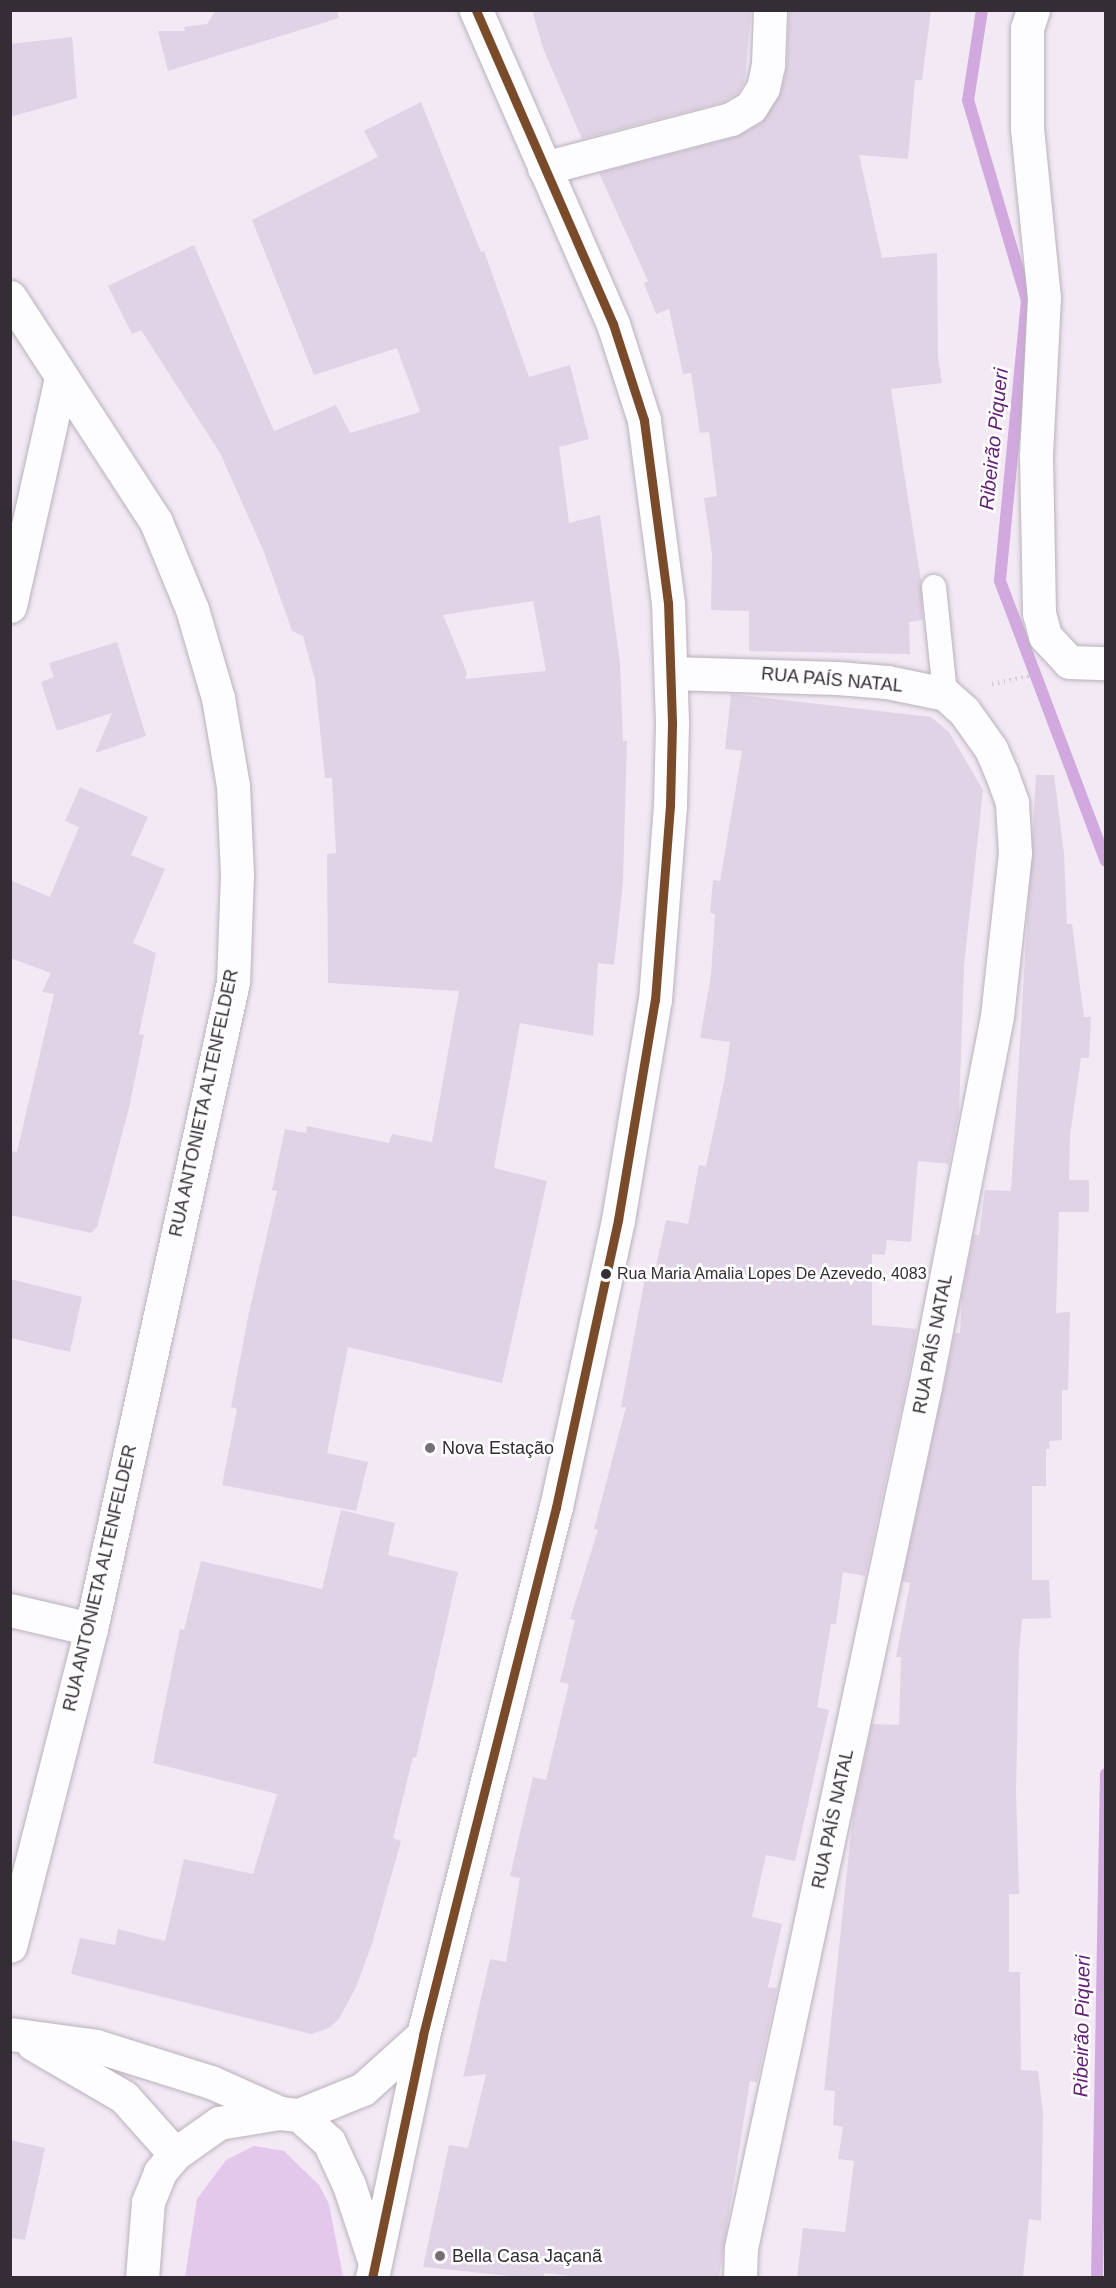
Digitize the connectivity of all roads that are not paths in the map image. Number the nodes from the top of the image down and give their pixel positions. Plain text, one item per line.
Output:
1 (476, 10) edge
2 (770, 10) edge
3 (1033, 10) edge
4 (544, 168) junction
5 (10, 297) edge
6 (61, 378) junction
7 (934, 587) dead end
8 (10, 606) edge
9 (1106, 663) edge
10 (671, 673) junction
11 (945, 694) junction
12 (10, 1610) edge
13 (91, 1629) junction
14 (10, 1946) edge
15 (14, 2035) edge
16 (423, 2036) junction
17 (289, 2114) junction
18 (175, 2154) junction
19 (373, 2270) edge
20 (142, 2277) edge
21 (740, 2277) edge

1 - 4 street
2 - 4 street
3 - 9 street
4 - 10 street
5 - 6 street, RUA ANTONIETA ALTENFELDER
6 - 8 street
6 - 13 street, RUA ANTONIETA ALTENFELDER
7 - 11 lane
10 - 11 street, RUA PAÍS NATAL
10 - 16 street
11 - 21 street, RUA PAÍS NATAL
12 - 13 street
13 - 14 street, RUA ANTONIETA ALTENFELDER
15 - 17 street
15 - 18 street
16 - 17 street
16 - 19 street
17 - 18 street
17 - 19 street
18 - 20 street

